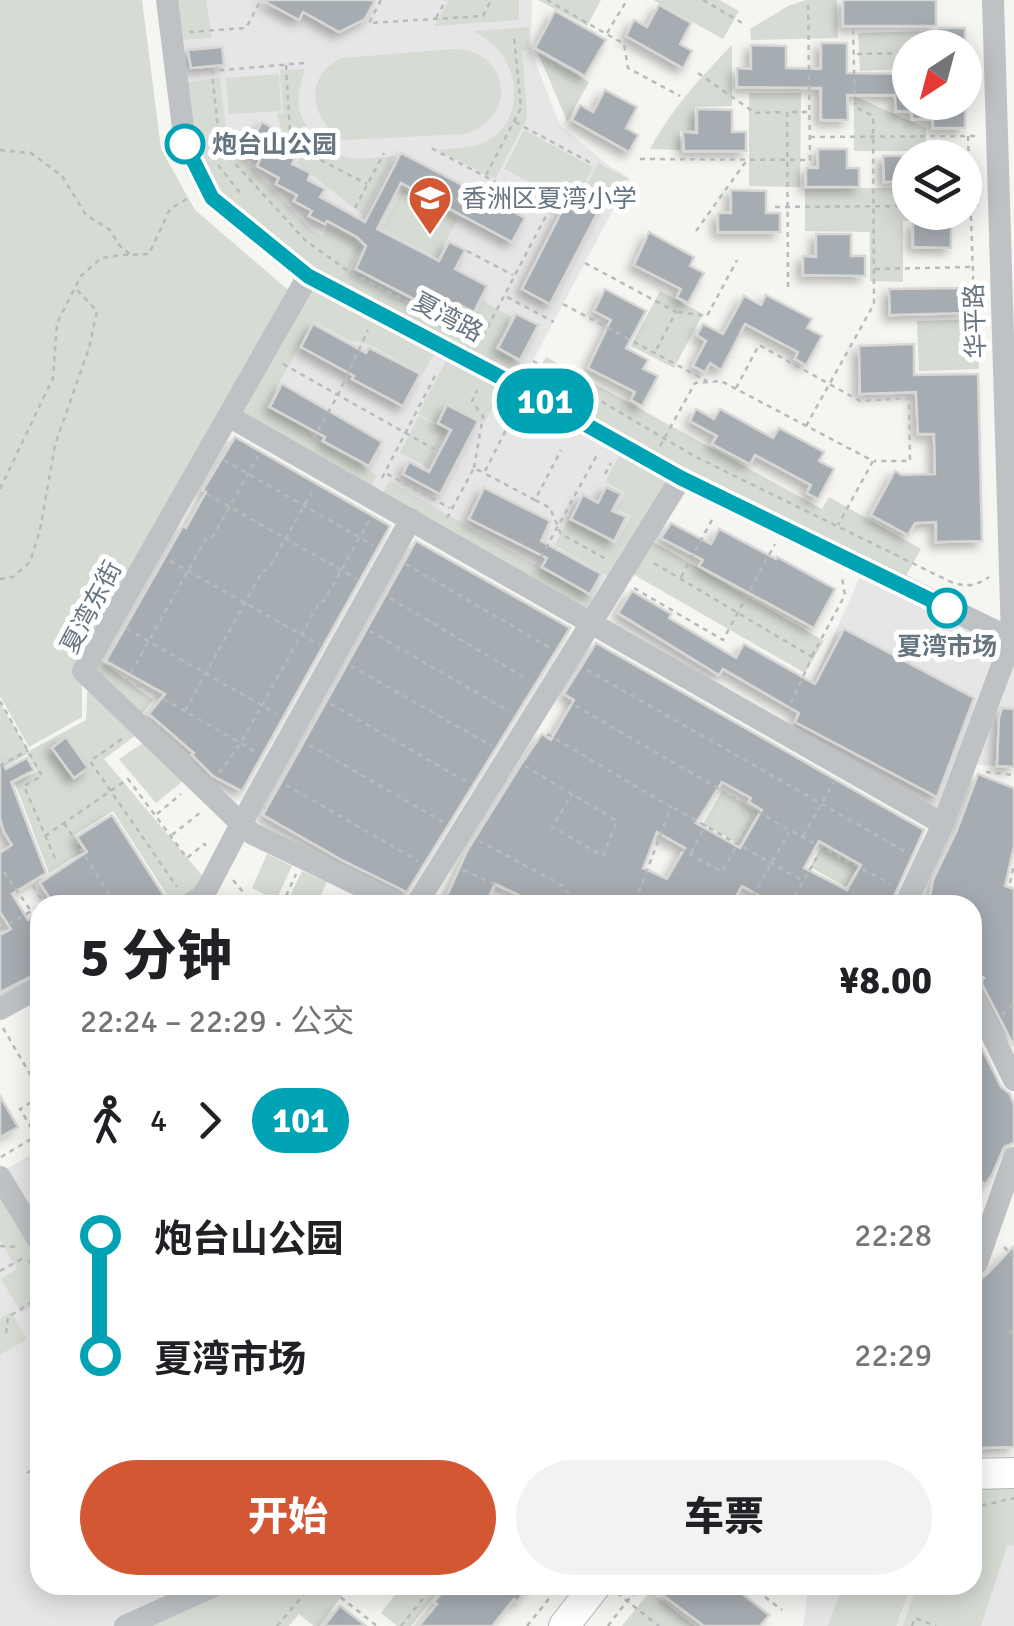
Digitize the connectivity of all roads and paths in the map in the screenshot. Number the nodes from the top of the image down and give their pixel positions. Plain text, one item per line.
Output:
1 (167, 0) edge
2 (261, 0) edge
3 (382, 0) edge
4 (446, 0) edge
5 (491, 0) edge
6 (547, 0) edge
7 (628, 0) edge
8 (703, 0) edge
9 (808, 0) edge
10 (993, 0) edge
11 (436, 19) junction
12 (744, 24) dead end
13 (853, 29) dead end
14 (172, 33) junction
15 (606, 34) junction
16 (514, 36) dead end
17 (854, 54) junction
18 (892, 54) edge
19 (304, 63) dead end
20 (286, 65) junction
21 (698, 73) dead end
22 (680, 96) dead end
23 (787, 112) junction
24 (809, 112) junction
25 (514, 122) junction
26 (968, 136) junction
27 (997, 136) junction
28 (810, 137) junction
29 (872, 138) junction
30 (430, 148) dead end
31 (0, 150) edge
32 (384, 153) dead end
33 (640, 160) dead end
34 (747, 160) junction
35 (788, 160) junction
36 (593, 164) dead end
37 (218, 165) dead end
38 (486, 177) junction
39 (367, 184) junction
40 (207, 187) junction
41 (240, 193) dead end
42 (892, 206) edge
43 (775, 207) dead end
44 (789, 207) junction
45 (873, 207) junction
46 (354, 208) dead end
47 (696, 231) dead end
48 (467, 252) dead end
49 (131, 254) junction
50 (737, 260) dead end
51 (585, 263) dead end
52 (973, 267) junction
53 (873, 269) junction
54 (308, 276) junction
55 (514, 276) junction
56 (788, 286) dead end
57 (75, 288) junction
58 (504, 296) junction
59 (563, 304) dead end
60 (676, 312) junction
61 (554, 322) dead end
62 (975, 327) dead end
63 (368, 331) dead end
64 (654, 353) junction
65 (265, 354) junction
66 (533, 361) dead end
67 (488, 370) junction
68 (436, 374) dead end
69 (708, 382) junction
70 (830, 383) junction
71 (736, 389) junction
72 (338, 395) junction
73 (230, 417) junction
74 (510, 422) dead end
75 (806, 426) junction
76 (405, 434) junction
77 (267, 438) junction
78 (664, 439) junction
79 (434, 449) dead end
80 (600, 449) dead end
81 (561, 450) dead end
82 (302, 458) junction
83 (652, 461) junction
84 (872, 461) junction
85 (474, 468) junction
86 (324, 470) junction
87 (385, 472) junction
88 (484, 473) junction
89 (681, 478) junction
90 (0, 490) edge
91 (376, 499) junction
92 (535, 500) junction
93 (452, 509) junction
94 (716, 512) dead end
95 (411, 519) junction
96 (558, 526) junction
97 (838, 526) junction
98 (438, 535) junction
99 (776, 542) dead end
100 (152, 551) junction
101 (626, 567) junction
102 (188, 571) junction
103 (842, 576) dead end
104 (991, 576) dead end
105 (680, 578) junction
106 (0, 579) edge
107 (525, 584) junction
108 (244, 602) junction
109 (738, 613) junction
110 (112, 620) junction
111 (354, 622) junction
112 (592, 623) junction
113 (302, 634) junction
114 (1013, 640) edge
115 (149, 642) junction
116 (334, 656) junction
117 (812, 657) junction
118 (206, 674) junction
119 (313, 694) junction
120 (0, 701) edge
121 (262, 705) junction
122 (185, 711) junction
123 (529, 723) junction
124 (296, 724) junction
125 (140, 726) junction
126 (779, 730) junction
127 (240, 743) junction
128 (28, 750) junction
129 (508, 756) junction
130 (965, 764) junction
131 (0, 766) edge
132 (843, 766) junction
133 (271, 769) junction
134 (1014, 775) edge
135 (207, 790) junction
136 (111, 791) junction
137 (486, 792) junction
138 (572, 794) junction
139 (671, 808) junction
140 (756, 810) dead end
141 (156, 816) junction
142 (64, 824) junction
143 (241, 824) junction
144 (943, 824) junction
145 (706, 826) junction
146 (790, 830) dead end
147 (46, 836) junction
148 (171, 836) junction
149 (660, 837) junction
150 (802, 837) dead end
151 (738, 844) junction
152 (822, 848) dead end
153 (690, 854) junction
154 (303, 858) junction
155 (57, 863) dead end
156 (772, 863) junction
157 (1014, 863) edge
158 (220, 864) junction
159 (440, 867) junction
160 (4, 872) dead end
161 (917, 878) junction
162 (803, 881) junction
163 (1010, 883) dead end
164 (33, 886) dead end
165 (38, 895) edge
166 (110, 895) edge
167 (183, 895) edge
168 (202, 895) edge
169 (246, 895) edge
170 (286, 895) edge
171 (379, 895) edge
172 (422, 895) edge
173 (497, 895) edge
174 (638, 895) edge
175 (754, 895) edge
176 (795, 895) edge
177 (909, 895) edge
178 (925, 895) edge
179 (30, 910) edge
180 (30, 912) edge
181 (0, 929) edge
182 (30, 992) edge
183 (0, 1009) edge
184 (982, 1014) edge
185 (0, 1022) edge
186 (30, 1074) edge
187 (1014, 1080) edge
188 (30, 1099) edge
189 (30, 1126) edge
190 (30, 1140) edge
191 (0, 1157) edge
192 (1014, 1158) edge
193 (0, 1177) edge
194 (30, 1242) edge
195 (982, 1249) edge
196 (30, 1251) edge
197 (0, 1271) edge
198 (30, 1303) edge
199 (1009, 1330) dead end
200 (6, 1333) dead end
201 (1014, 1336) edge
202 (30, 1471) edge
203 (27, 1473) dead end
204 (1014, 1473) edge
205 (982, 1474) edge
206 (1014, 1498) edge
207 (982, 1506) edge
208 (194, 1595) edge
209 (304, 1595) edge
210 (338, 1595) edge
211 (426, 1595) edge
212 (552, 1595) edge
213 (596, 1595) edge
214 (617, 1595) edge
215 (633, 1595) edge
216 (762, 1595) edge
217 (627, 1601) junction
218 (782, 1610) dead end
219 (125, 1626) edge
220 (278, 1626) edge
221 (377, 1626) edge
222 (401, 1626) edge
223 (527, 1626) edge
224 (564, 1626) edge
225 (608, 1626) edge
226 (660, 1626) edge
227 (912, 1626) edge
228 (936, 1626) edge

1 - 14 street, 夏湾路
2 - 14 path
3 - 11 path
4 - 11 path
5 - 11 path
6 - 15 path
7 - 15 path
8 - 12 path
9 - 24 path
10 - 27 street, 华平路
13 - 17 path
14 - 40 street, 夏湾路
15 - 22 path
16 - 25 path
17 - 18 path
17 - 29 path
19 - 20 path
20 - 39 path
20 - 58 path
21 - 23 path
23 - 24 path
23 - 35 path
24 - 28 path
25 - 36 path
25 - 38 path
26 - 27 path
26 - 29 path
26 - 52 path
27 - 114 street, 华平路
28 - 29 path
28 - 35 path
29 - 45 path
30 - 38 path
31 - 49 path
32 - 39 path
33 - 34 path
34 - 35 path
34 - 47 path
35 - 44 path
37 - 41 path
38 - 55 path
39 - 46 path
40 - 49 path
40 - 54 street, 夏湾路
42 - 45 path
43 - 44 path
44 - 45 path
44 - 56 path
45 - 53 path
48 - 55 path
49 - 57 path
50 - 60 path
51 - 60 path
52 - 53 path
52 - 62 path
53 - 70 path
54 - 65 street, 夏湾东街
54 - 67 street, 夏湾路
55 - 58 path
57 - 90 path
57 - 106 path
58 - 61 path
59 - 64 path
60 - 64 path
63 - 72 path
64 - 69 path
65 - 72 path
65 - 73 street, 夏湾东街
66 - 78 path
67 - 83 street, 夏湾路
67 - 85 path
68 - 76 path
69 - 71 path
69 - 78 path
70 - 71 path
70 - 75 path
70 - 84 path
71 - 75 path
72 - 76 path
72 - 82 path
73 - 77 street
73 - 100 street, 夏湾东街
74 - 88 path
75 - 84 path
76 - 79 path
76 - 87 path
77 - 82 street
77 - 102 path
78 - 83 path
78 - 97 path
80 - 96 path
81 - 92 path
82 - 86 street
83 - 89 street, 夏湾路
84 - 97 path
85 - 88 path
85 - 93 path
86 - 91 street
86 - 108 path
87 - 91 path
87 - 93 path
88 - 92 path
89 - 101 street
89 - 114 street, 夏湾路
91 - 95 street
91 - 113 path
92 - 96 path
93 - 98 path
94 - 105 path
95 - 98 street
95 - 111 street
96 - 101 path
96 - 107 path
97 - 104 path
98 - 107 street
99 - 109 path
100 - 102 path
100 - 110 street, 夏湾东街
101 - 105 path
101 - 109 path
101 - 112 street
102 - 108 path
102 - 115 path
103 - 117 path
105 - 109 path
107 - 112 street
108 - 113 path
108 - 118 path
109 - 117 path
110 - 115 path
110 - 125 street, 夏湾东街
111 - 116 street
111 - 123 path
112 - 123 street
112 - 126 street
113 - 116 path
113 - 121 path
114 - 130 street
115 - 118 path
115 - 122 path
116 - 119 street
116 - 129 path
117 - 126 path
118 - 121 path
118 - 122 path
119 - 124 street
119 - 137 path
120 - 128 path
121 - 124 path
121 - 127 path
122 - 127 path
123 - 129 street
123 - 139 path
124 - 133 street
125 - 135 street, 夏湾东街
125 - 136 path
126 - 132 street
127 - 133 path
127 - 135 path
128 - 131 path
128 - 147 path
129 - 137 street
129 - 138 path
130 - 134 path
130 - 144 street
132 - 144 street
132 - 150 path
133 - 143 street
133 - 159 path
135 - 141 path
135 - 143 street, 夏湾东街
135 - 148 path
136 - 141 path
136 - 142 path
136 - 167 path
137 - 159 street
138 - 138 path
139 - 145 path
139 - 149 path
140 - 151 path
141 - 148 path
142 - 147 path
142 - 166 path
143 - 154 street, 夏湾东街
143 - 158 street
144 - 161 street
145 - 151 path
145 - 153 path
146 - 156 path
147 - 155 path
148 - 158 path
149 - 153 path
149 - 174 path
151 - 153 path
151 - 156 path
152 - 162 path
154 - 170 path
154 - 171 street, 夏湾东街
156 - 162 path
156 - 175 path
157 - 163 path
158 - 168 street
158 - 169 path
159 - 172 street
159 - 173 path
160 - 179 path
161 - 177 street
161 - 178 street
162 - 176 path
164 - 165 path
180 - 181 path
182 - 183 street
184 - 187 street
185 - 186 path
188 - 189 path
190 - 191 path
192 - 195 street
193 - 194 street
196 - 197 path
198 - 200 path
199 - 201 path
202 - 203 path
204 - 205 main road
206 - 207 path
208 - 219 street
209 - 220 path
210 - 221 path
211 - 222 path
212 - 223 path
213 - 224 main road
214 - 217 path
215 - 217 path
216 - 218 path
217 - 225 path
217 - 226 path
227 - 228 path

